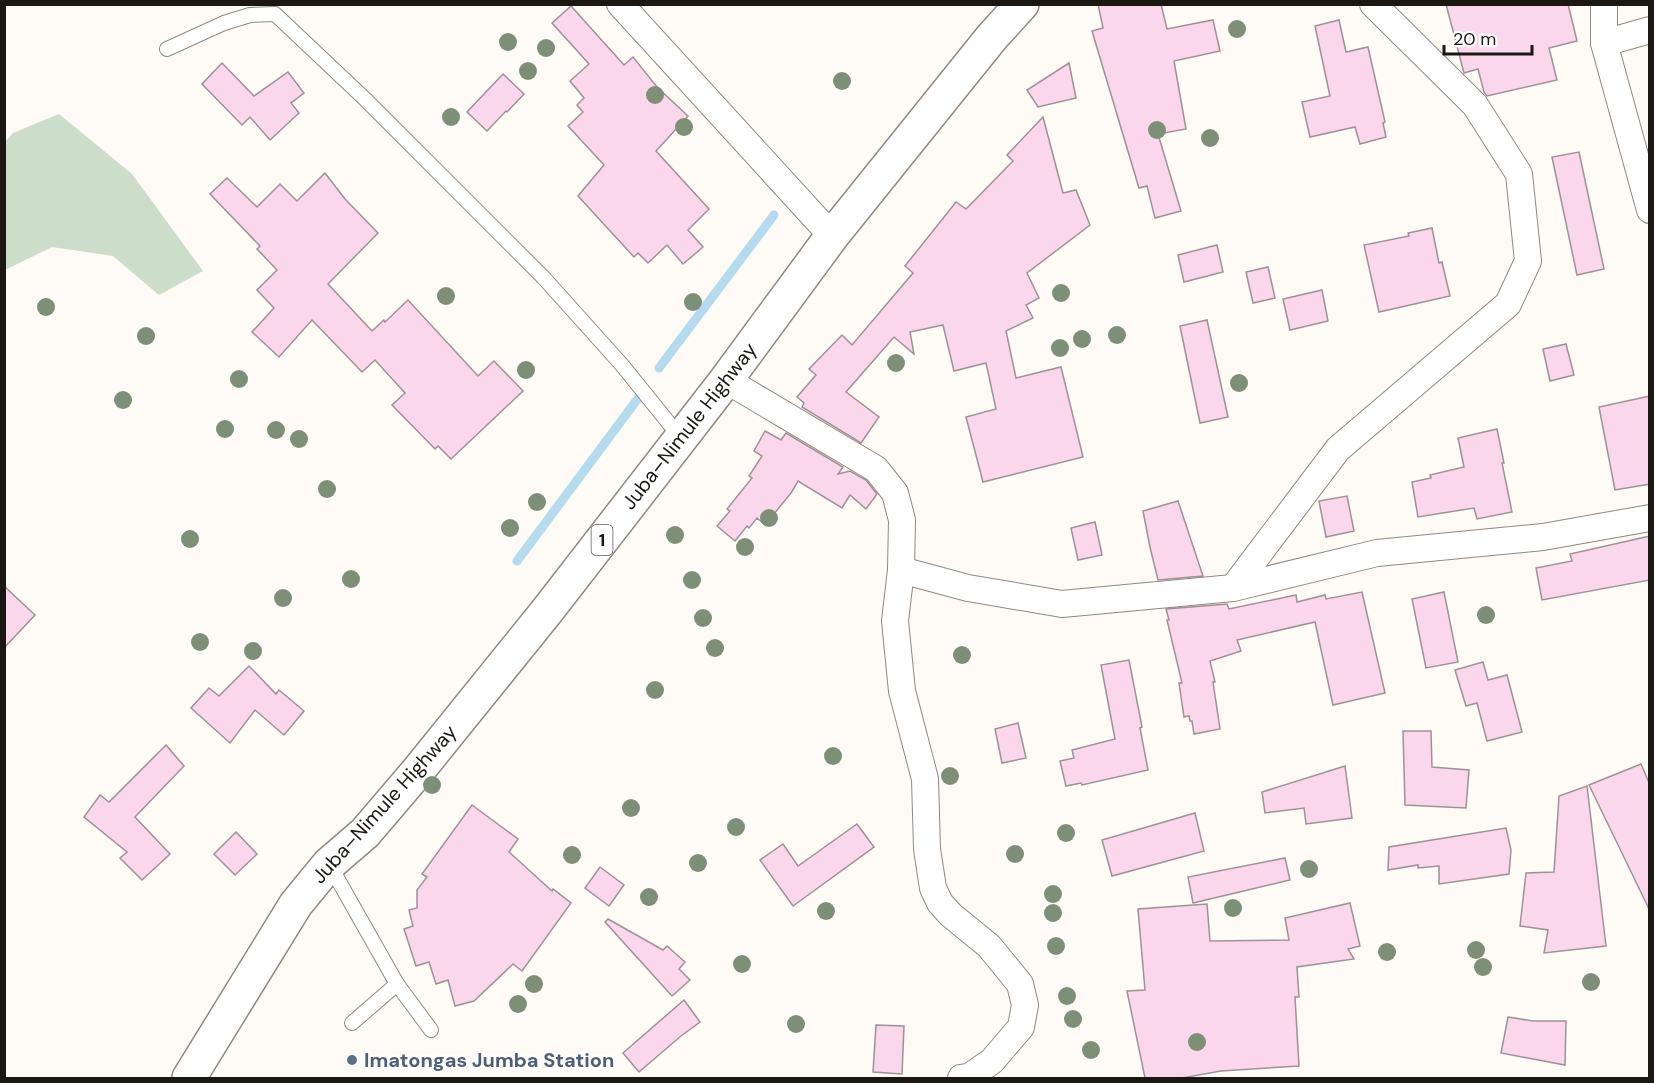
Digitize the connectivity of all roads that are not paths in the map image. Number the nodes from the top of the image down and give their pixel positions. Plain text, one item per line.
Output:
1 (620, 4) edge
2 (1022, 4) edge
3 (1373, 4) edge
4 (1604, 4) edge
5 (1650, 30) edge
6 (1604, 43) junction
7 (167, 49) dead end
8 (1650, 210) edge
9 (832, 236) junction
10 (726, 380) junction
11 (680, 437) junction
12 (1650, 518) edge
13 (901, 570) junction
14 (1233, 588) junction
15 (329, 864) junction
16 (397, 984) junction
17 (352, 1023) dead end
18 (431, 1030) dead end
19 (189, 1078) edge
20 (961, 1078) edge

1 - 9 street
2 - 9 main road, Juba–Nimule Highway / 1
3 - 14 street
4 - 6 street
5 - 6 street
6 - 8 street
7 - 11 lane
9 - 10 main road, Juba–Nimule Highway / 1
10 - 11 main road, Juba–Nimule Highway / 1
10 - 13 street
11 - 15 main road, Juba–Nimule Highway / 1
12 - 14 street
13 - 14 street
13 - 20 street
15 - 16 lane
15 - 19 main road, Juba–Nimule Highway / 1
16 - 17 lane
16 - 18 lane

